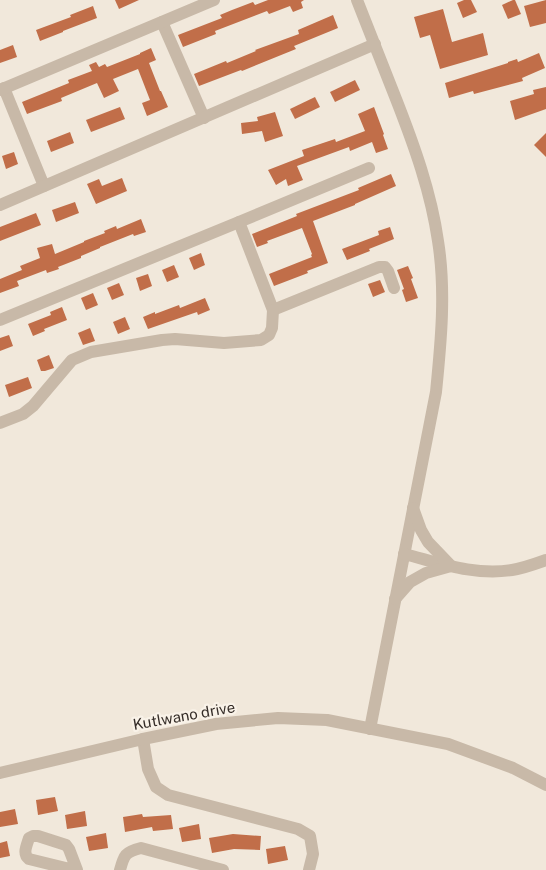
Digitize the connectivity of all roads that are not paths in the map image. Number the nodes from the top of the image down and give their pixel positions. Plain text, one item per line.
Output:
1 (214, 0) edge
2 (357, 0) edge
3 (162, 22) junction
4 (375, 44) junction
5 (2, 89) edge
6 (204, 118) junction
7 (369, 168) dead end
8 (44, 186) junction
9 (0, 204) edge
10 (240, 222) junction
11 (394, 288) dead end
12 (273, 310) junction
13 (0, 320) edge
14 (0, 423) edge
15 (413, 507) junction
16 (404, 554) junction
17 (546, 560) edge
18 (451, 566) junction
19 (395, 599) junction
20 (370, 729) junction
21 (143, 739) junction
22 (0, 773) edge
23 (546, 785) edge
24 (217, 869) edge
25 (120, 870) edge
26 (309, 870) edge

1 - 3 street
2 - 4 street
3 - 5 street
3 - 6 street
4 - 6 street
4 - 15 street
5 - 8 street
6 - 8 street
7 - 10 street
8 - 9 street
10 - 12 street
10 - 13 street
11 - 12 street
12 - 14 street
15 - 16 street
15 - 18 street
16 - 18 street
16 - 19 street
17 - 18 street
18 - 19 street
19 - 20 street
20 - 21 street, Kutlwano drive
20 - 23 street, Kutlwano drive
21 - 22 street, Kutlwano drive
21 - 26 street
24 - 25 street

